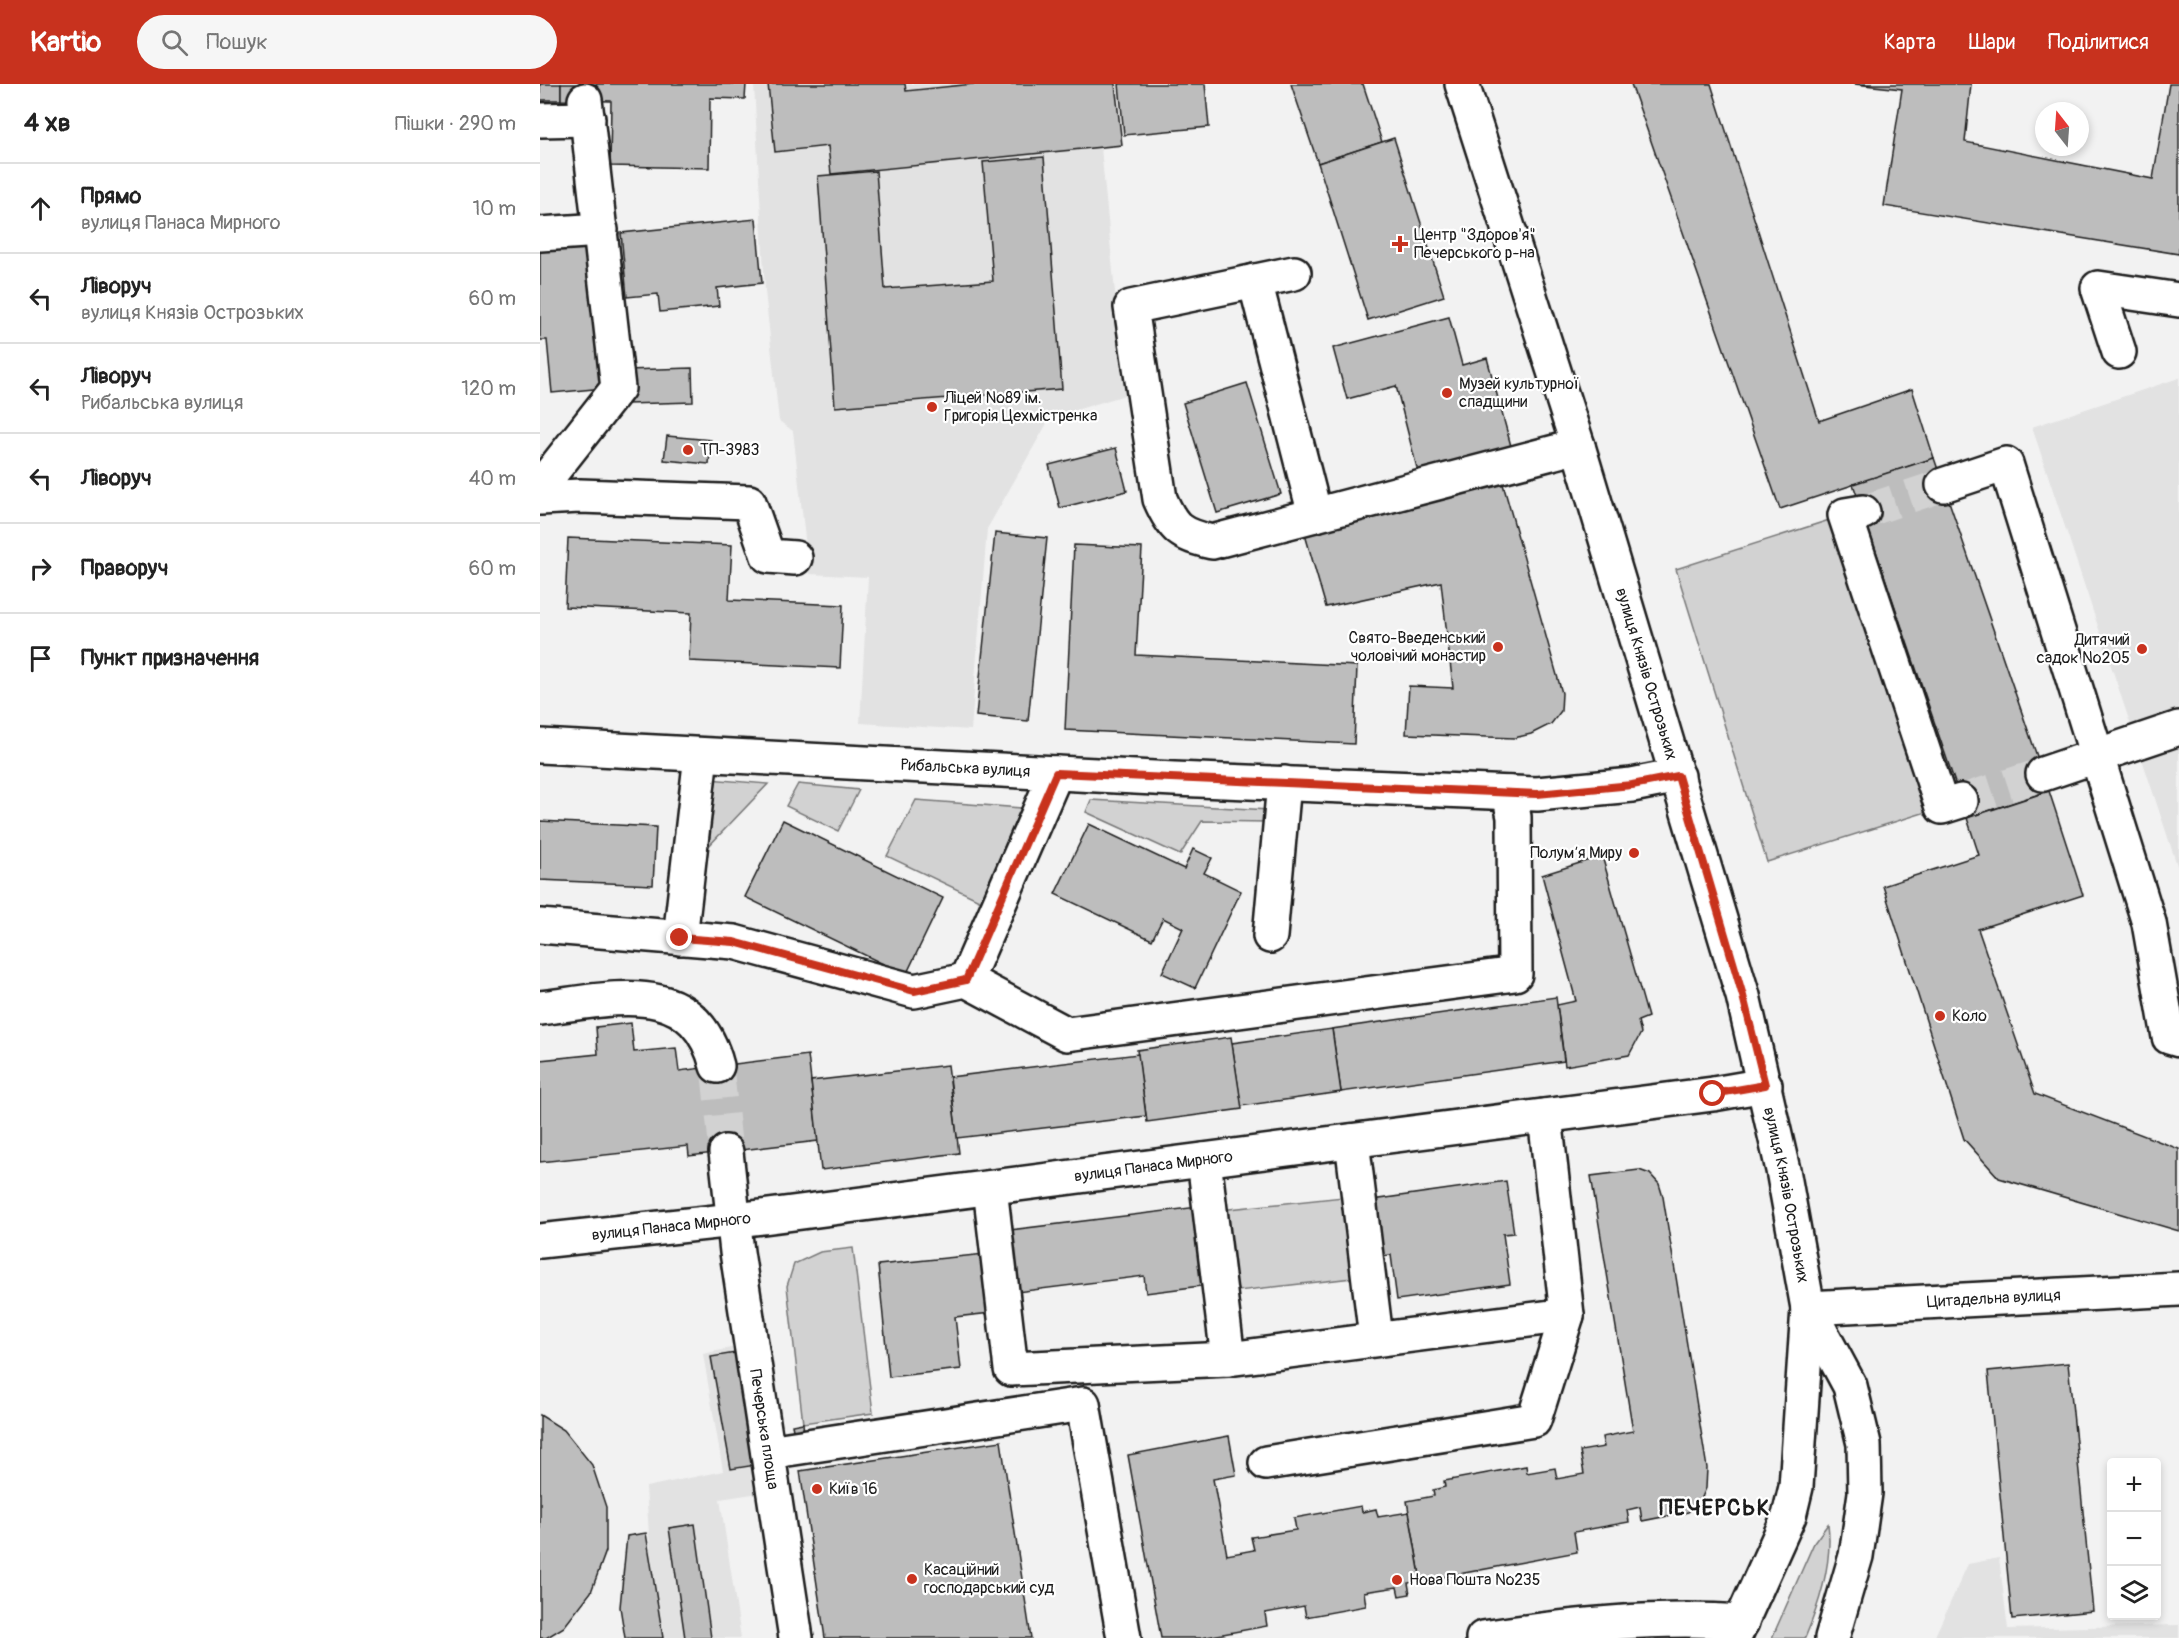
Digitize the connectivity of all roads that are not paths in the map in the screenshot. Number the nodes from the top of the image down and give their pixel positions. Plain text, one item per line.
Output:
1 (1462, 84) edge
2 (540, 120) edge
3 (601, 230) junction
4 (540, 234) edge
5 (1294, 273) dead end
6 (1256, 281) junction
7 (2179, 300) edge
8 (2119, 352) dead end
9 (1578, 446) junction
10 (1943, 485) tunnel mouth
11 (540, 487) edge
12 (540, 498) edge
13 (1863, 512) tunnel mouth
14 (1315, 515) junction
15 (795, 558) dead end
16 (2179, 728) edge
17 (540, 747) edge
18 (701, 755) junction
19 (2097, 756) junction
20 (1056, 773) junction
21 (2043, 774) tunnel mouth
22 (1678, 776) junction
23 (1284, 783) junction
24 (1509, 793) junction
25 (1961, 801) tunnel mouth
26 (540, 926) edge
27 (1270, 936) dead end
28 (680, 938) junction
29 (966, 980) junction
30 (540, 1008) edge
31 (2179, 1040) edge
32 (717, 1065) tunnel mouth
33 (1765, 1085) junction
34 (1545, 1116) junction
35 (1352, 1141) junction
36 (726, 1152) tunnel mouth
37 (1204, 1160) junction
38 (990, 1188) junction
39 (733, 1221) junction
40 (540, 1241) edge
41 (2179, 1289) edge
42 (1808, 1308) junction
43 (1568, 1315) junction
44 (1376, 1338) junction
45 (1228, 1359) junction
46 (768, 1452) junction
47 (1266, 1463) dead end
48 (1738, 1630) edge
49 (1562, 1632) edge
50 (796, 1638) edge
51 (1124, 1638) edge
52 (1483, 1638) edge
53 (1832, 1638) edge

1 - 9 street, вулиця Князів Острозьких
2 - 3 street
3 - 4 street
3 - 11 street
5 - 6 street
6 - 14 street
6 - 14 street
7 - 8 street
9 - 14 street
9 - 22 street, вулиця Князів Острозьких
10 - 19 street
12 - 15 street
13 - 25 street
16 - 19 street
17 - 18 street, Рибальська вулиця
18 - 20 street, Рибальська вулиця
18 - 28 street
19 - 21 street
19 - 31 street
20 - 23 street, Рибальська вулиця
20 - 29 street
22 - 24 street, Рибальська вулиця
22 - 33 street, вулиця Князів Острозьких
23 - 24 street, Рибальська вулиця
23 - 27 street
24 - 29 street
26 - 28 street
28 - 29 street
30 - 32 street
33 - 34 street, вулиця Панаса Мирного
33 - 42 street, вулиця Князів Острозьких
34 - 35 street, вулиця Панаса Мирного
34 - 43 street
35 - 37 street, вулиця Панаса Мирного
35 - 44 street
36 - 39 street, Печерська площа
37 - 38 street, вулиця Панаса Мирного
37 - 45 street
38 - 39 street, вулиця Панаса Мирного
38 - 45 street
39 - 40 street, вулиця Панаса Мирного
39 - 46 street, Печерська площа
41 - 42 street, Цитадельна вулиця
42 - 48 street, вулиця Князів Острозьких
42 - 53 street, вулиця Князів Острозьких
43 - 44 street
43 - 47 street
44 - 45 street
46 - 50 street, Печерська площа
46 - 51 street
48 - 49 street
49 - 52 street

